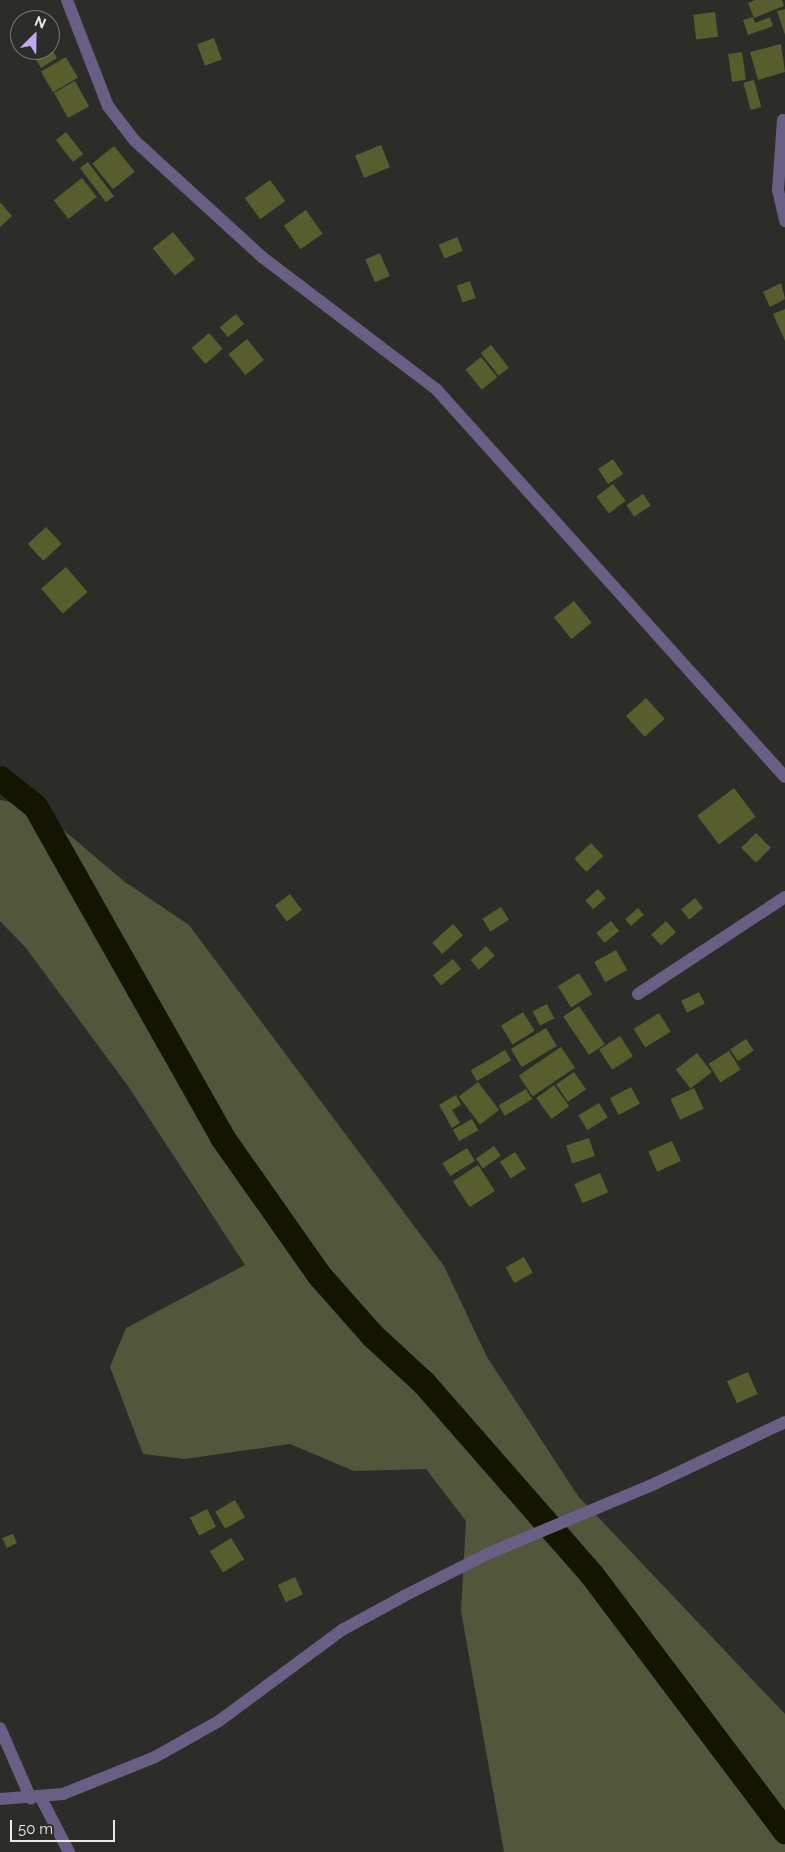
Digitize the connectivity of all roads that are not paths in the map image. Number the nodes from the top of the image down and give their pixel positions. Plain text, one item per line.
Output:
1 (67, 0) edge
2 (783, 120) dead end
3 (785, 221) edge
4 (785, 777) edge
5 (785, 898) edge
6 (638, 994) dead end
7 (785, 1422) edge
8 (0, 1728) edge
9 (0, 1799) edge
10 (36, 1799) junction
11 (70, 1852) edge

1 - 4 street
2 - 3 street
5 - 6 street
7 - 10 street
8 - 10 street
9 - 10 street
10 - 11 street

